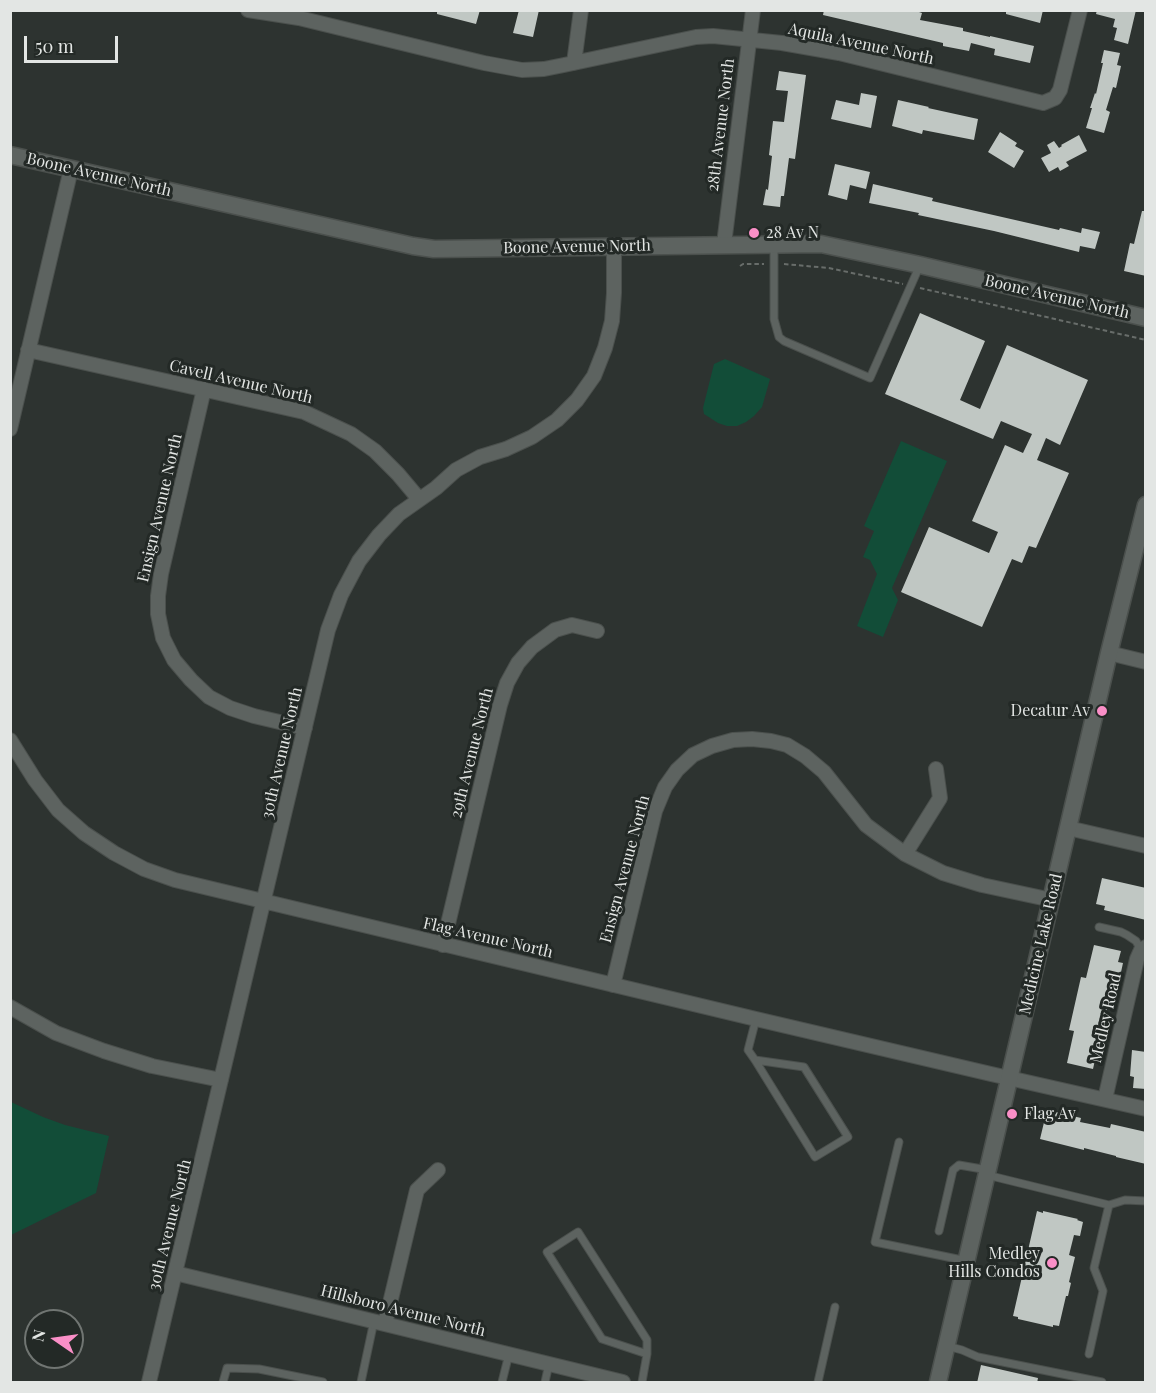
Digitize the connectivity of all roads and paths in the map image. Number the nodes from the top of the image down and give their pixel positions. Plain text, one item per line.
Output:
1 (248, 10) edge
2 (581, 10) edge
3 (753, 10) edge
4 (1080, 10) edge
5 (749, 40) junction
6 (574, 63) junction
7 (10, 155) edge
8 (71, 169) junction
9 (774, 243) junction
10 (724, 244) junction
11 (614, 246) junction
12 (774, 264) junction
13 (920, 265) junction
14 (740, 266) dead end
15 (911, 285) junction
16 (1146, 318) edge
17 (1146, 340) edge
18 (28, 350) junction
19 (204, 389) junction
20 (10, 429) edge
21 (419, 499) junction
22 (1146, 505) edge
23 (597, 631) dead end
24 (1109, 653) junction
25 (1146, 662) edge
26 (305, 728) junction
27 (10, 740) edge
28 (936, 769) dead end
29 (1068, 828) junction
30 (1146, 846) edge
31 (905, 854) junction
32 (1052, 900) junction
33 (264, 901) junction
34 (1099, 927) dead end
35 (443, 945) junction
36 (1143, 948) edge
37 (613, 985) junction
38 (10, 1006) edge
39 (756, 1019) junction
40 (754, 1060) junction
41 (1009, 1078) junction
42 (221, 1080) junction
43 (1105, 1099) junction
44 (1146, 1109) edge
45 (899, 1142) dead end
46 (438, 1170) dead end
47 (988, 1173) junction
48 (1146, 1201) edge
49 (1109, 1205) junction
50 (939, 1231) dead end
51 (967, 1261) junction
52 (175, 1272) junction
53 (835, 1307) dead end
54 (380, 1323) junction
55 (946, 1346) junction
56 (509, 1354) junction
57 (647, 1354) junction
58 (1089, 1354) dead end
59 (549, 1364) junction
60 (592, 1379) edge
61 (149, 1383) edge
62 (223, 1383) edge
63 (323, 1383) edge
64 (361, 1383) edge
65 (502, 1383) edge
66 (545, 1383) edge
67 (623, 1383) edge
68 (642, 1383) edge
69 (818, 1383) edge
70 (938, 1383) edge
71 (1102, 1383) edge

1 - 6 street, Aquila Avenue North
2 - 6 street
3 - 5 street, 28th Avenue North
4 - 5 street, Aquila Avenue North
5 - 6 street, Aquila Avenue North
5 - 10 street, 28th Avenue North
7 - 8 street, Boone Avenue North
8 - 11 street, Boone Avenue North
8 - 18 street
9 - 10 street, Boone Avenue North
9 - 12 lane
9 - 13 street, Boone Avenue North
10 - 11 street, Boone Avenue North
11 - 21 street, 30th Avenue North
12 - 14 path
12 - 15 path
12 - 15 lane
13 - 15 lane
13 - 16 street, Boone Avenue North
15 - 17 path
18 - 19 street, Cavell Avenue North
18 - 20 street
19 - 21 street, Cavell Avenue North
19 - 26 street, Ensign Avenue North
21 - 26 street, 30th Avenue North
22 - 24 street, Medicine Lake Road
23 - 35 street, 29th Avenue North
24 - 25 street
24 - 29 street, Medicine Lake Road
26 - 33 street, 30th Avenue North
27 - 33 street, Flag Avenue North
28 - 31 street
29 - 30 street
29 - 32 street, Medicine Lake Road
31 - 32 street, Ensign Avenue North
31 - 37 street, Ensign Avenue North
32 - 41 street, Medicine Lake Road
33 - 35 street, Flag Avenue North
33 - 42 street, 30th Avenue North
34 - 36 lane
35 - 37 street, Flag Avenue North
36 - 43 street, Medley Road
37 - 39 street, Flag Avenue North
38 - 42 street
39 - 40 lane
39 - 41 street, Flag Avenue North
40 - 40 lane
41 - 43 street, Flag Avenue North
41 - 47 street, Medicine Lake Road
42 - 52 street, 30th Avenue North
43 - 44 street, Flag Avenue North
45 - 51 lane
46 - 54 street
47 - 49 lane
47 - 50 lane
47 - 51 street, Medicine Lake Road
48 - 49 lane
49 - 58 lane
51 - 55 street, Medicine Lake Road
52 - 54 street, Hillsboro Avenue North
52 - 61 street, 30th Avenue North
53 - 69 lane
54 - 56 street, Hillsboro Avenue North
54 - 64 lane
55 - 70 street, Medicine Lake Road
55 - 71 lane
56 - 59 street, Hillsboro Avenue North
56 - 65 lane
57 - 57 lane
57 - 68 lane
59 - 60 street, Hillsboro Avenue North
59 - 66 lane
60 - 67 street, Hillsboro Avenue North
62 - 63 lane

